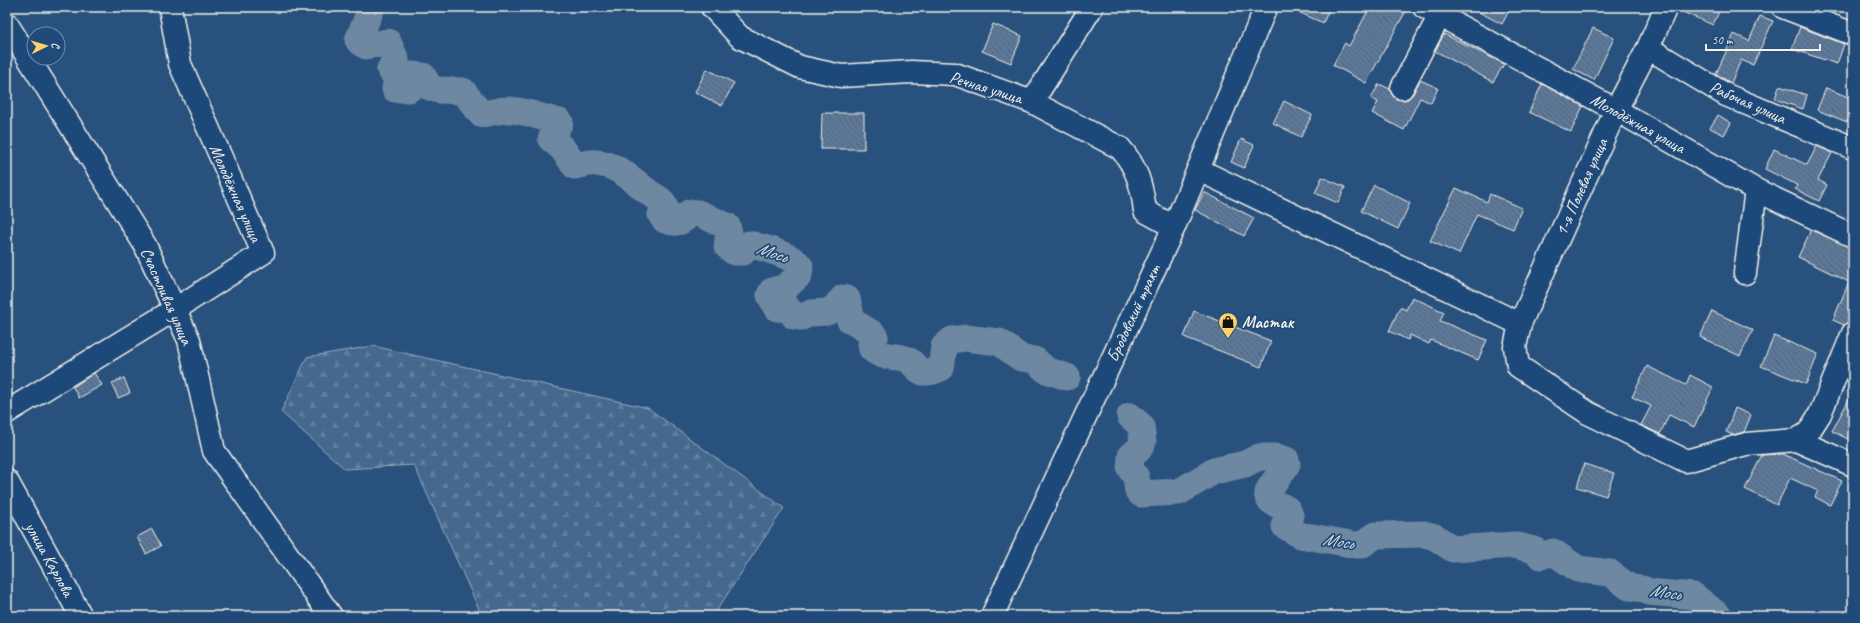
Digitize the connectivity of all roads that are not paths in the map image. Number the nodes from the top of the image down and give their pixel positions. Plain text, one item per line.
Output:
1 (170, 7) edge
2 (712, 7) edge
3 (1092, 7) edge
4 (1266, 7) edge
5 (1666, 7) edge
6 (1783, 7) edge
7 (1436, 10) edge
8 (7, 24) edge
9 (1853, 34) edge
10 (1648, 48) junction
11 (1402, 88) dead end
12 (1032, 102) junction
13 (1616, 110) junction
14 (1853, 148) edge
15 (1199, 170) junction
16 (1756, 190) junction
17 (1174, 226) junction
18 (1853, 236) edge
19 (1745, 274) dead end
20 (174, 310) junction
21 (1520, 324) junction
22 (1853, 333) edge
23 (7, 412) edge
24 (1796, 440) junction
25 (1853, 465) edge
26 (7, 481) edge
27 (81, 616) edge
28 (331, 616) edge
29 (992, 616) edge

1 - 20 street, Молодёжная улица
2 - 12 street, Речная улица
3 - 12 street
4 - 15 street, Бродовский тракт
5 - 10 street, 1-я Полевая улица
6 - 9 street
7 - 11 street
7 - 13 street, Молодёжная улица
8 - 20 street, Счастливая улица
10 - 13 street, 1-я Полевая улица
10 - 14 street, Рабочая улица
12 - 17 street, Речная улица
13 - 16 street, Молодёжная улица
13 - 21 street, 1-я Полевая улица
15 - 17 street, Бродовский тракт
15 - 21 street
16 - 18 street, Молодёжная улица
16 - 19 street
17 - 29 street, Бродовский тракт
20 - 23 street, Молодёжная улица
20 - 28 street, Счастливая улица
21 - 24 street, 1-я Полевая улица
22 - 24 street
24 - 25 street
26 - 27 street, улица Карлова

